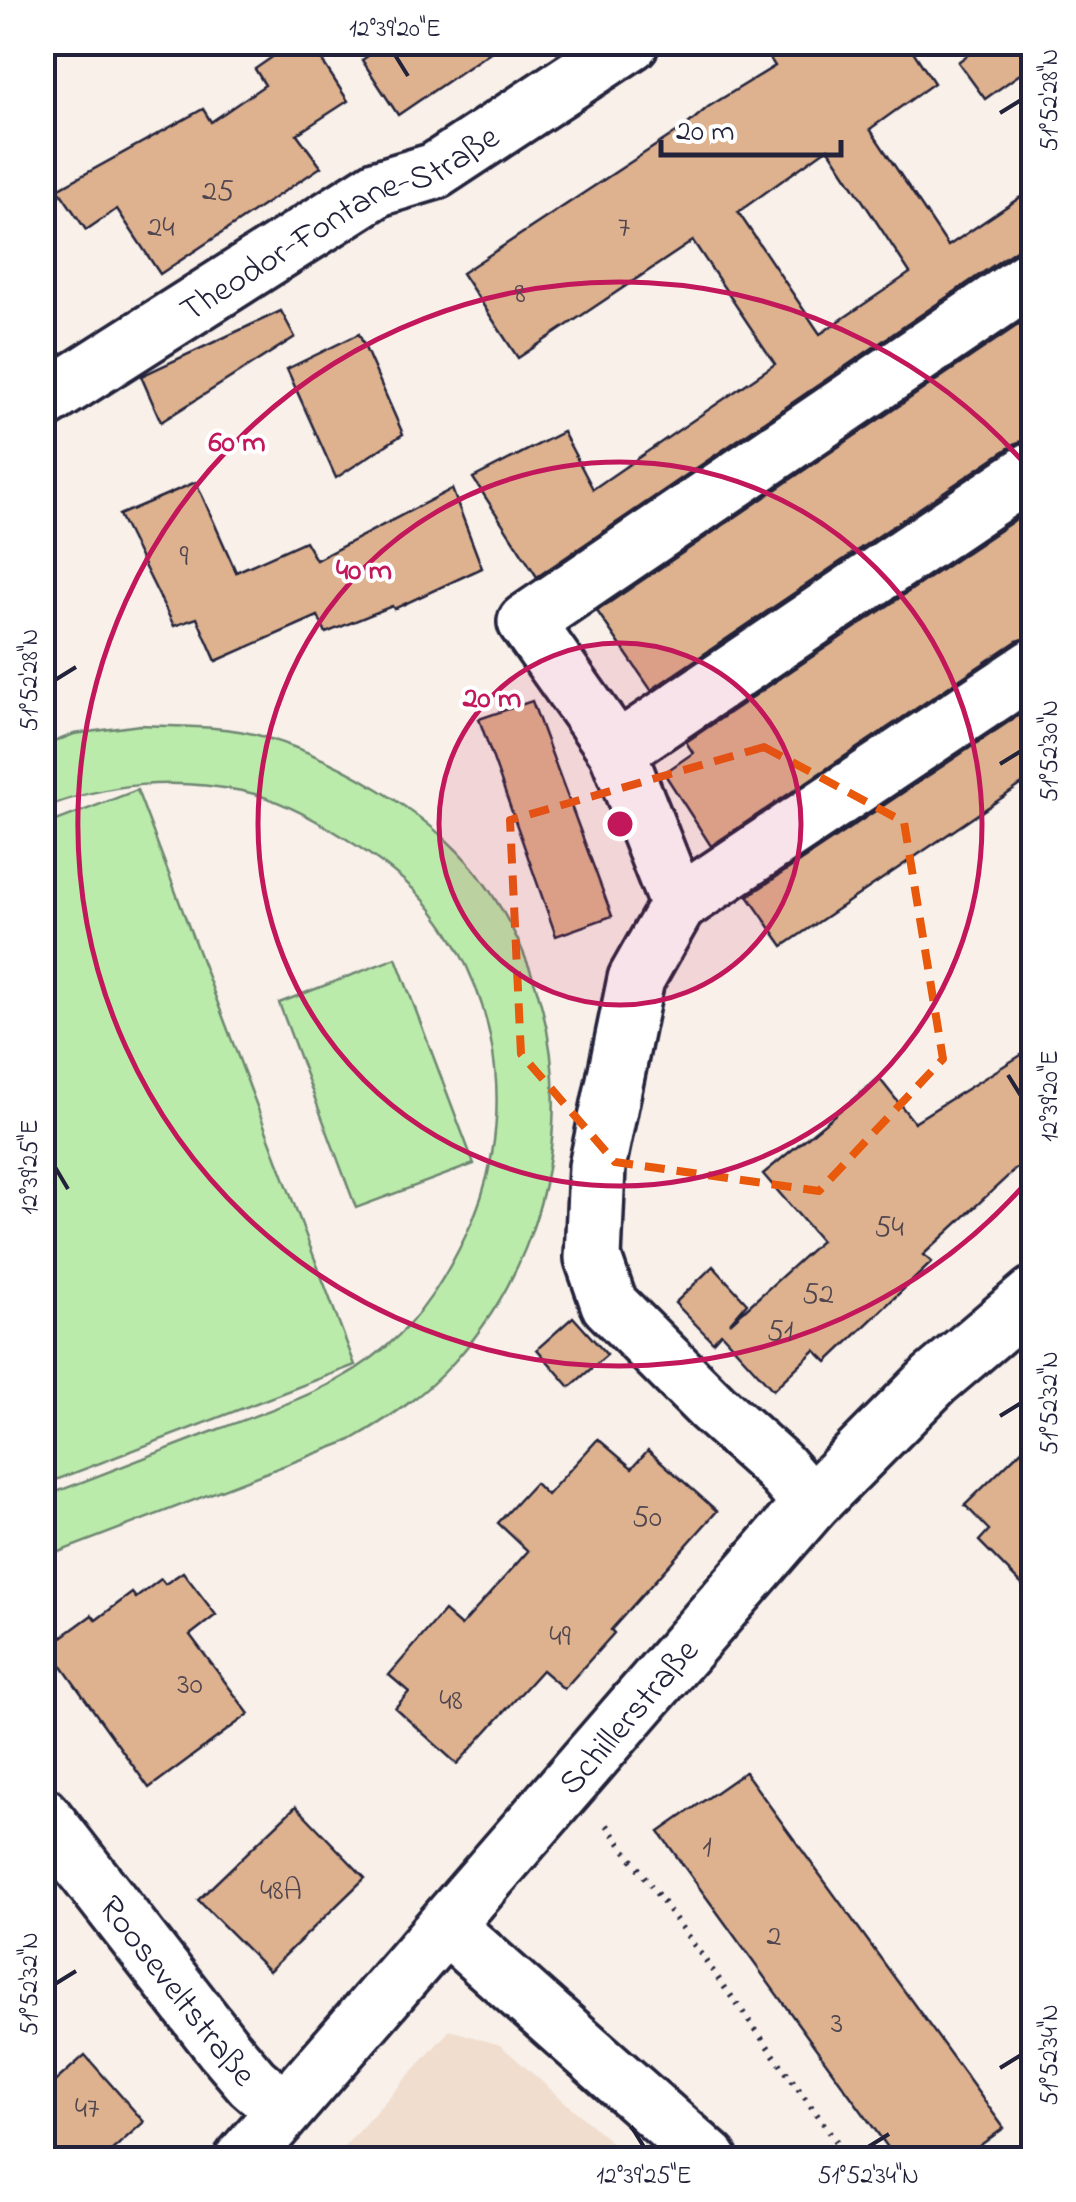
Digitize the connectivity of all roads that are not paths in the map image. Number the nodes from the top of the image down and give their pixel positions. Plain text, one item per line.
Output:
1 (631, 42) edge
2 (1034, 276) edge
3 (42, 402) edge
4 (1034, 468) edge
5 (1034, 667) edge
6 (617, 751) junction
7 (678, 905) junction
8 (1034, 1295) edge
9 (810, 1504) junction
10 (42, 1815) edge
11 (446, 1926) junction
12 (284, 2110) junction
13 (242, 2160) edge
14 (710, 2160) edge

1 - 3 street, Theodor-Fontane-Straße
2 - 6 street
4 - 6 street
5 - 7 street
6 - 7 street
7 - 9 street
8 - 9 street, Schillerstraße
9 - 11 street, Schillerstraße
10 - 12 street, Rooseveltstraße
11 - 12 street, Schillerstraße
11 - 14 street
12 - 13 street, Schillerstraße

